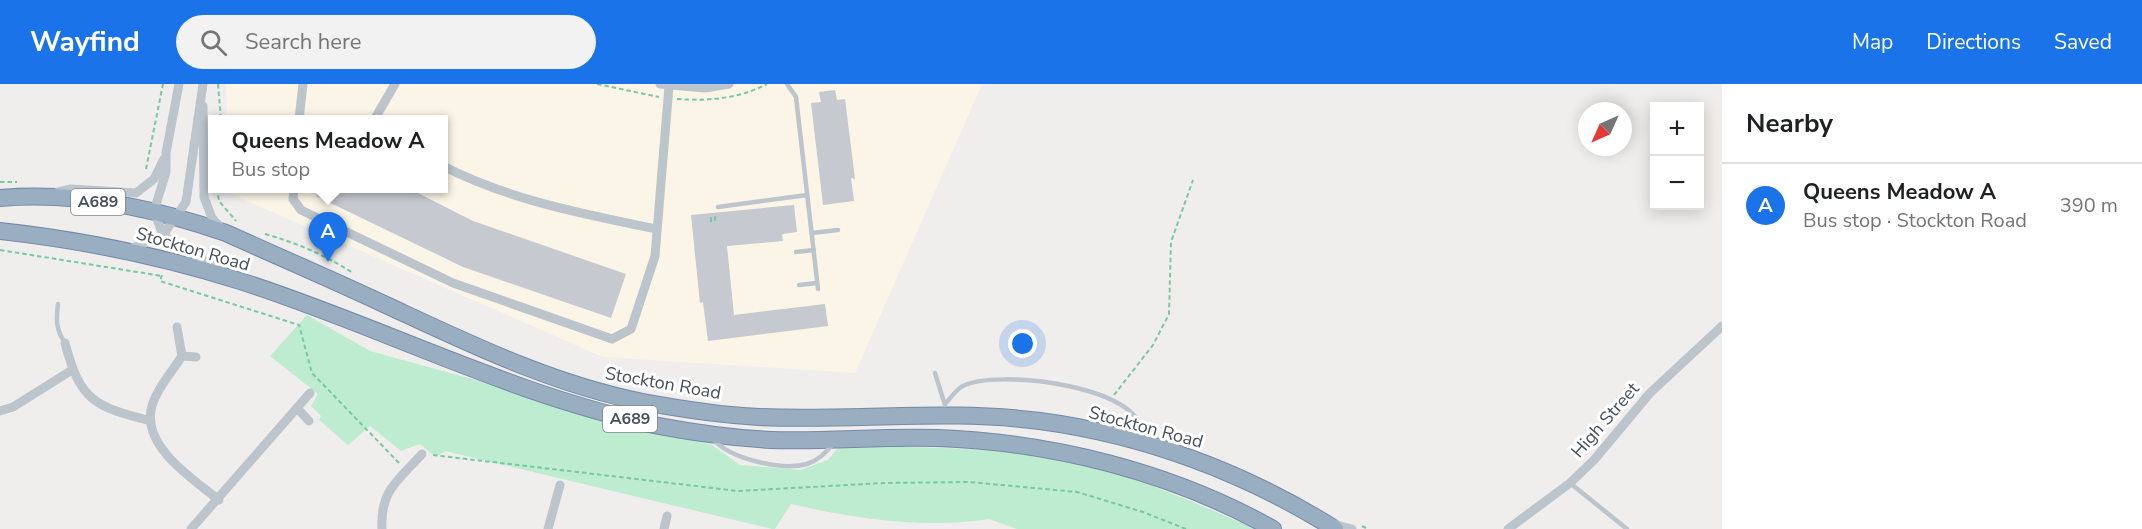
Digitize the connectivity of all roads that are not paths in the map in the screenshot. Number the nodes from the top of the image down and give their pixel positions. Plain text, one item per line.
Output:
1 (179, 84) edge
2 (303, 84) edge
3 (395, 84) edge
4 (729, 84) edge
5 (787, 84) edge
6 (665, 85) edge
7 (203, 86) edge
8 (300, 115) edge
9 (377, 115) edge
10 (166, 153) junction
11 (448, 168) edge
12 (294, 193) edge
13 (44, 195) junction
14 (807, 195) junction
15 (0, 198) edge
16 (718, 207) dead end
17 (154, 211) junction
18 (178, 217) junction
19 (656, 229) junction
20 (838, 230) dead end
21 (0, 231) edge
22 (226, 233) junction
23 (812, 233) junction
24 (163, 235) junction
25 (126, 250) junction
26 (814, 250) junction
27 (796, 252) dead end
28 (243, 282) junction
29 (800, 285) dead end
30 (58, 304) dead end
31 (1722, 326) edge
32 (177, 327) dead end
33 (65, 343) joint
34 (182, 356) junction
35 (196, 357) dead end
36 (72, 370) junction
37 (935, 373) dead end
38 (310, 393) dead end
39 (298, 409) junction
40 (946, 410) junction
41 (0, 411) edge
42 (151, 420) junction
43 (309, 421) dead end
44 (708, 433) junction
45 (836, 440) junction
46 (1140, 442) junction
47 (422, 454) road end
48 (1570, 483) junction
49 (560, 485) dead end
50 (219, 500) junction
51 (546, 500) dead end
52 (556, 504) junction
53 (667, 516) dead end
54 (1330, 526) edge
55 (191, 529) edge
56 (382, 529) edge
57 (548, 529) edge
58 (664, 529) edge
59 (1273, 529) edge
60 (1352, 529) edge
61 (1508, 529) edge
62 (1627, 529) edge

1 - 10 street
2 - 8 street
3 - 9 street
4 - 6 street
5 - 14 lane
6 - 19 street
7 - 18 street
7 - 22 street
10 - 13 street
10 - 17 street
11 - 19 street
12 - 19 street
13 - 15 highway, Stockton Road / A689
13 - 17 highway, Stockton Road / A689
14 - 16 lane
14 - 23 lane
17 - 18 highway, Stockton Road / A689
17 - 24 street
18 - 22 highway, Stockton Road / A689
18 - 24 street
20 - 23 lane
21 - 25 highway, Stockton Road / A689
22 - 40 highway, Stockton Road / A689
23 - 26 lane
24 - 25 street
24 - 28 street
25 - 28 highway, Stockton Road / A689
26 - 27 lane
26 - 29 lane
28 - 44 highway, Stockton Road / A689
30 - 33 lane
31 - 48 street, High Street
32 - 34 street
33 - 36 street
34 - 35 street
34 - 42 street
36 - 41 street
36 - 42 street
37 - 40 lane
38 - 39 street
39 - 43 street
39 - 50 street
40 - 46 highway, Stockton Road / A689
40 - 46 lane
42 - 50 street
44 - 45 highway, Stockton Road / A689
44 - 45 lane
45 - 59 highway, Stockton Road / A689
46 - 54 highway, Stockton Road / A689
47 - 56 street
48 - 61 street, High Street
48 - 62 lane
49 - 52 street
50 - 55 street
51 - 52 street
52 - 57 street
53 - 58 street
54 - 60 street

